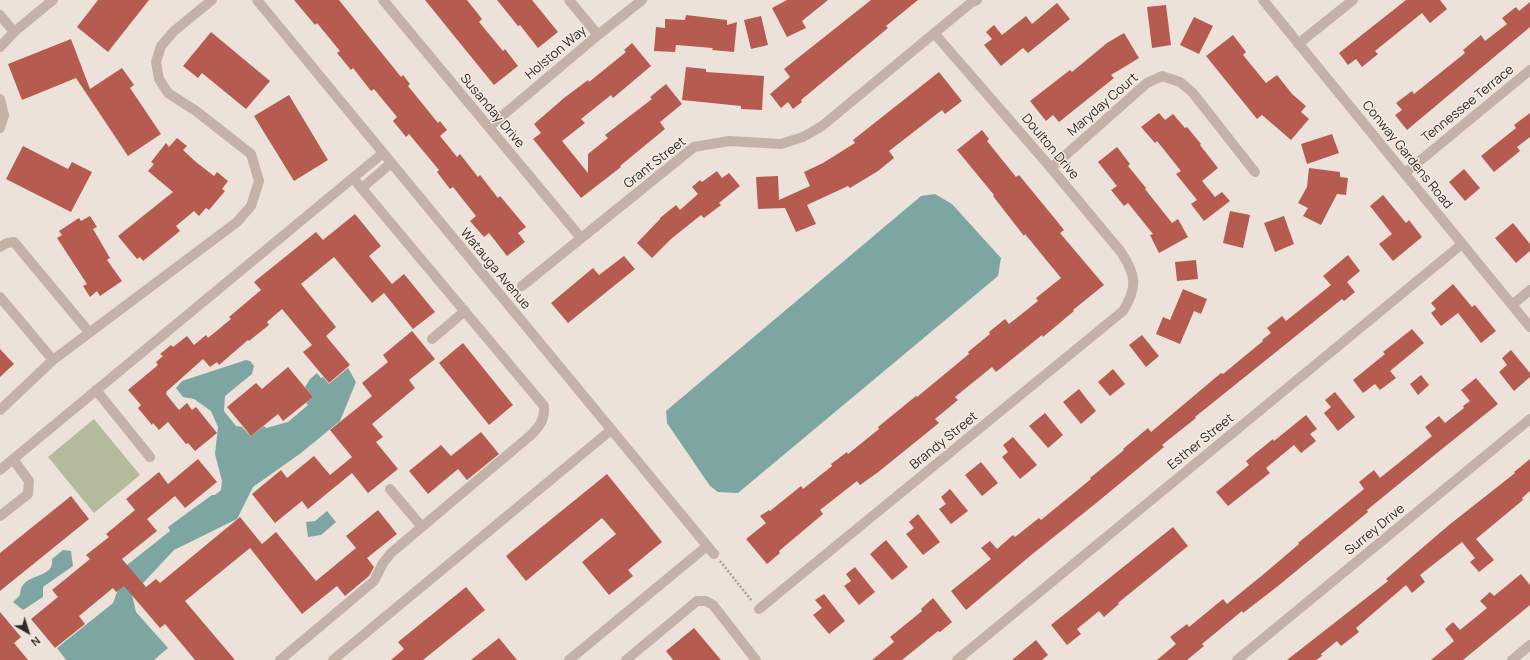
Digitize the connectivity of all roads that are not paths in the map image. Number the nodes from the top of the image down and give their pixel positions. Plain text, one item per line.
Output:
1 (53, 0) edge
2 (212, 0) edge
3 (257, 0) edge
4 (383, 0) edge
5 (569, 0) edge
6 (642, 0) edge
7 (978, 0) edge
8 (1263, 0) edge
9 (1353, 0) edge
10 (0, 16) edge
11 (14, 32) junction
12 (934, 33) junction
13 (598, 35) junction
14 (1298, 44) junction
15 (0, 47) edge
16 (1530, 70) edge
17 (0, 99) edge
18 (489, 127) junction
19 (0, 128) edge
20 (383, 153) junction
21 (391, 163) junction
22 (1051, 168) junction
23 (1255, 172) dead end
24 (1405, 173) junction
25 (353, 178) junction
26 (362, 188) junction
27 (581, 238) junction
28 (1462, 244) junction
29 (0, 247) edge
30 (1134, 285) joint
31 (522, 286) dead end
32 (1530, 290) edge
33 (0, 297) edge
34 (1512, 305) junction
35 (465, 311) junction
36 (1530, 326) edge
37 (89, 332) junction
38 (432, 339) dead end
39 (53, 360) junction
40 (96, 390) junction
41 (0, 410) edge
42 (1530, 419) edge
43 (611, 430) junction
44 (150, 457) dead end
45 (13, 459) junction
46 (0, 470) edge
47 (390, 490) dead end
48 (0, 516) edge
49 (422, 527) junction
50 (707, 546) junction
51 (714, 554) road end
52 (758, 609) road end
53 (1530, 645) edge
54 (280, 660) edge
55 (333, 660) edge
56 (568, 660) edge
57 (626, 660) edge
58 (756, 660) edge
59 (957, 660) edge
60 (1238, 660) edge
61 (1512, 660) edge

1 - 11 street
2 - 37 street
3 - 20 street, Watauga Avenue
4 - 18 street, Susanday Drive
5 - 13 street
6 - 13 street, Holston Way
7 - 12 street, Grant Street
8 - 14 street, Conway Gardens Road
9 - 14 street
10 - 11 street
11 - 15 street
12 - 22 street, Doulton Drive
12 - 27 street, Grant Street
13 - 18 street, Holston Way
14 - 24 street, Conway Gardens Road
16 - 24 street, Tennessee Terrace
17 - 19 street
18 - 27 street, Susanday Drive
20 - 21 street, Watauga Avenue
20 - 25 street
21 - 26 street
21 - 43 street, Watauga Avenue
22 - 23 street, Maryday Court
22 - 30 street, Doulton Drive
24 - 28 street, Conway Gardens Road
25 - 26 street
25 - 40 street
26 - 35 street
27 - 31 street, Grant Street
28 - 34 street, Conway Gardens Road
28 - 59 street, Esther Street
29 - 37 street
30 - 52 street, Brandy Street
32 - 34 street
33 - 39 street
34 - 36 street, Conway Gardens Road
35 - 38 street
35 - 49 street
37 - 39 street
39 - 41 street
40 - 44 street
40 - 45 street
42 - 60 street, Surrey Drive
43 - 50 street, Watauga Avenue
43 - 55 street
45 - 46 street
45 - 48 street
47 - 49 street
49 - 54 street
50 - 51 street, Watauga Avenue
50 - 56 street
53 - 61 street
57 - 58 street

